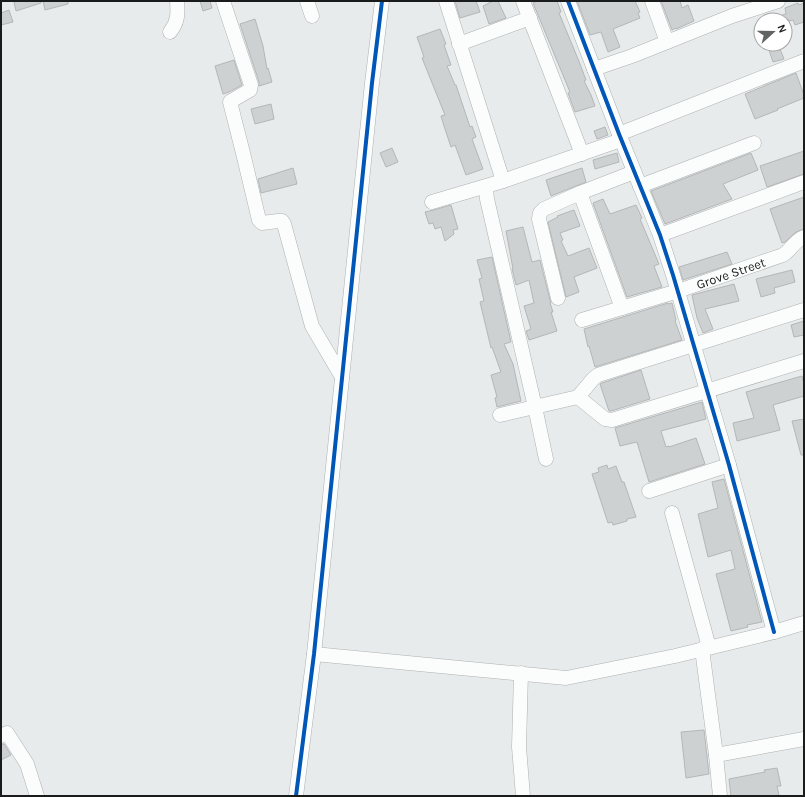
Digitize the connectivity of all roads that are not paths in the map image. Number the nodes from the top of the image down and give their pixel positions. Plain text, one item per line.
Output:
1 (177, 1) edge
2 (223, 1) edge
3 (307, 1) edge
4 (382, 1) edge
5 (446, 1) edge
6 (523, 1) edge
7 (568, 1) edge
8 (652, 1) edge
9 (778, 1) edge
10 (755, 5) edge
11 (312, 16) dead end
12 (530, 18) junction
13 (170, 32) dead end
14 (667, 42) junction
15 (460, 44) junction
16 (803, 64) edge
17 (594, 69) junction
18 (620, 137) junction
19 (754, 143) dead end
20 (582, 154) junction
21 (634, 172) junction
22 (503, 181) junction
23 (804, 182) edge
24 (488, 186) junction
25 (640, 186) junction
26 (580, 193) junction
27 (432, 202) dead end
28 (660, 235) junction
29 (804, 237) edge
30 (678, 291) junction
31 (558, 298) dead end
32 (622, 308) junction
33 (804, 310) edge
34 (582, 320) dead end
35 (694, 345) junction
36 (804, 361) edge
37 (342, 377) junction
38 (707, 391) junction
39 (578, 397) junction
40 (535, 407) junction
41 (500, 415) dead end
42 (546, 459) dead end
43 (729, 465) junction
44 (649, 491) dead end
45 (672, 513) dead end
46 (804, 623) edge
47 (774, 632) junction
48 (706, 648) junction
49 (314, 654) junction
50 (521, 673) junction
51 (1, 736) edge
52 (804, 739) edge
53 (716, 754) junction
54 (38, 796) edge
55 (296, 796) edge
56 (522, 796) edge
57 (720, 796) edge

1 - 13 street
2 - 37 street
3 - 11 street
4 - 37 street
5 - 15 street
6 - 12 street
7 - 17 street
8 - 14 street
9 - 10 street
10 - 14 street
12 - 15 street
12 - 20 street
14 - 17 street
15 - 22 street
16 - 18 street
17 - 18 street
18 - 20 street
18 - 21 street
19 - 25 street
20 - 22 street
21 - 25 street
21 - 26 street
22 - 24 street
23 - 28 street
24 - 27 street
24 - 40 street
25 - 28 street
26 - 31 street
26 - 32 street
28 - 30 street
29 - 30 street, Grove Street
30 - 32 street, Grove Street
30 - 35 street
32 - 34 street, Grove Street
33 - 35 street
35 - 38 street
35 - 39 street
36 - 38 street
37 - 49 street
38 - 39 street
38 - 43 street
39 - 40 street
40 - 41 street
40 - 42 street
43 - 44 street
43 - 47 street
45 - 48 street
46 - 47 street
47 - 48 street
48 - 50 street
48 - 53 street
49 - 50 street
49 - 55 street
50 - 56 street
51 - 54 street
52 - 53 street
53 - 57 street

